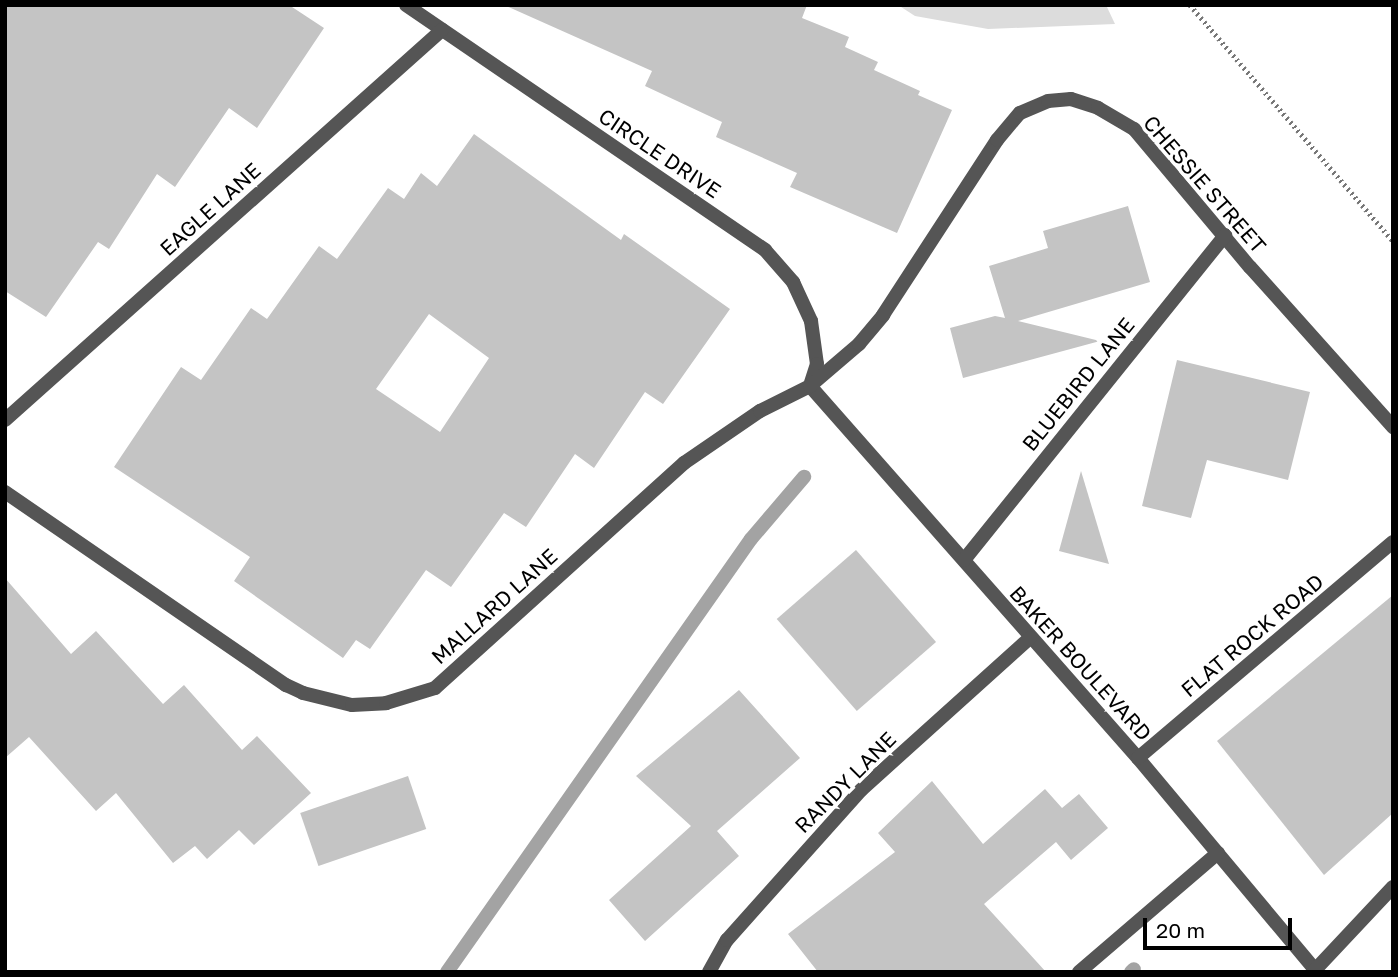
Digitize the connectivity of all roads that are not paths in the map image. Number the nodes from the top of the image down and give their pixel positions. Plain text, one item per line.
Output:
1 (406, 5) edge
2 (442, 30) junction
3 (1225, 235) junction
4 (810, 386) junction
5 (5, 420) edge
6 (1393, 427) edge
7 (5, 492) edge
8 (1393, 542) edge
9 (964, 560) junction
10 (1030, 638) junction
11 (1138, 758) junction
12 (1218, 853) junction
13 (1393, 887) edge
14 (1316, 971) edge
15 (709, 972) edge
16 (1079, 972) edge

1 - 2 street, CIRCLE DRIVE
2 - 4 street, CIRCLE DRIVE
2 - 5 street, EAGLE LANE
3 - 4 street, CHESSIE STREET
3 - 6 street, CHESSIE STREET
3 - 9 street, BLUEBIRD LANE
4 - 7 street, MALLARD LANE
4 - 9 street, BAKER BOULEVARD
8 - 11 street, FLAT ROCK ROAD
9 - 10 street, BAKER BOULEVARD
10 - 11 street, BAKER BOULEVARD
10 - 15 street, RANDY LANE
11 - 12 street, BAKER BOULEVARD
12 - 14 street, BAKER BOULEVARD
12 - 16 street
13 - 14 street

